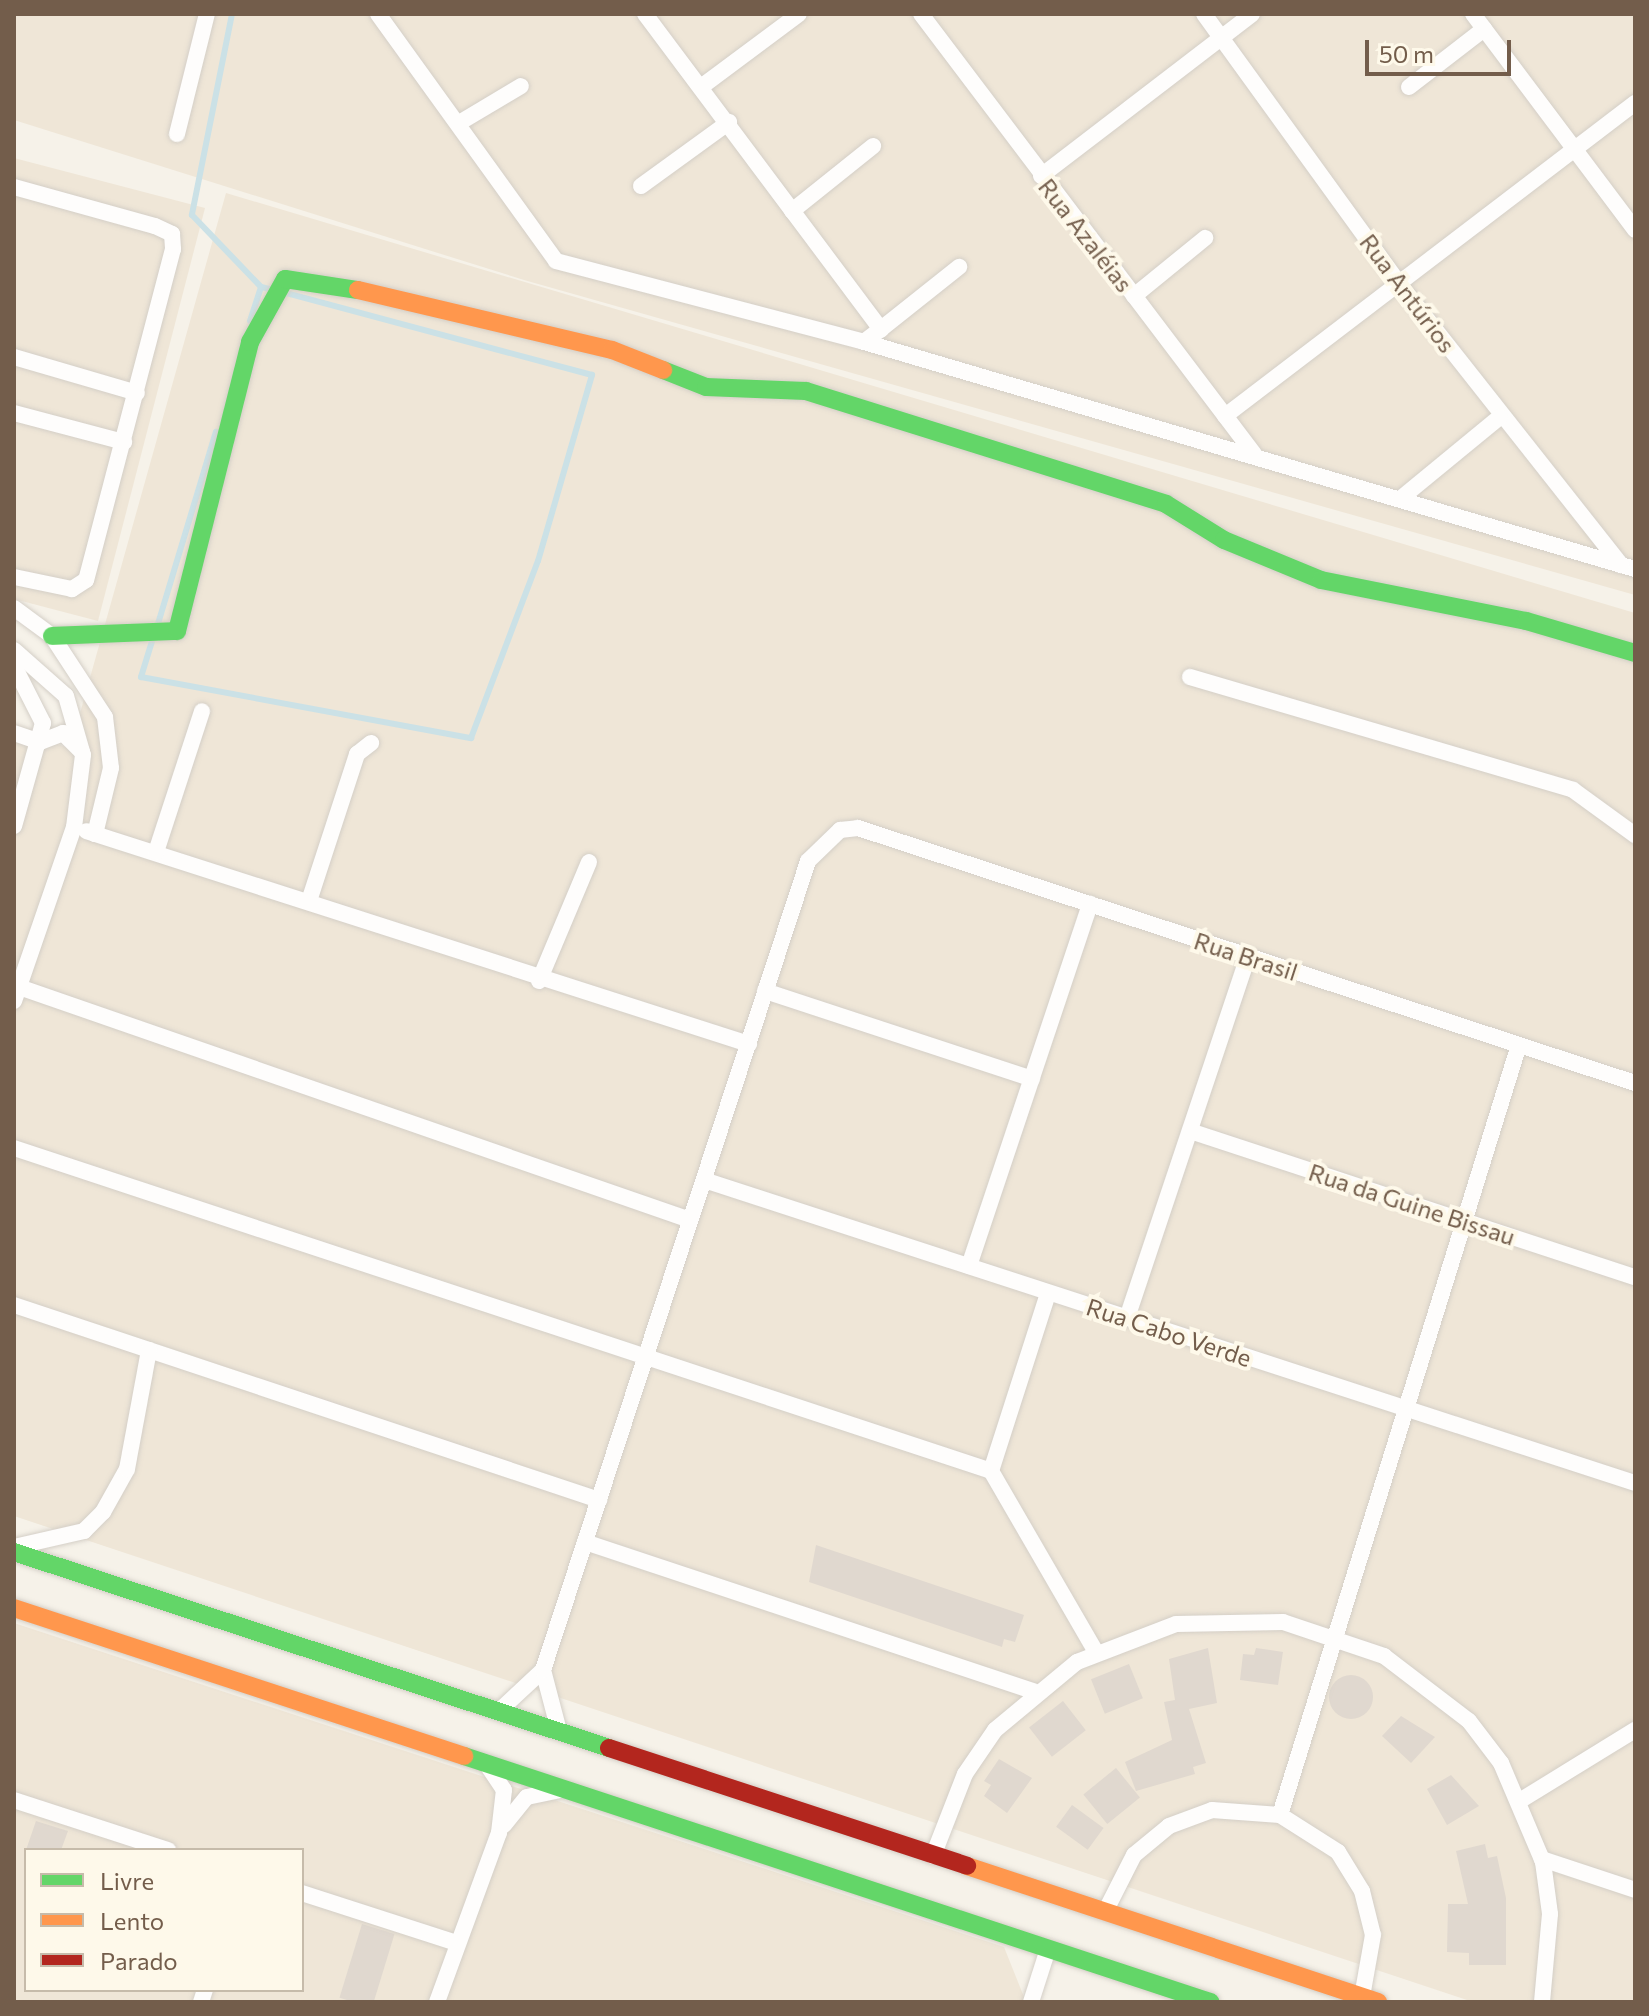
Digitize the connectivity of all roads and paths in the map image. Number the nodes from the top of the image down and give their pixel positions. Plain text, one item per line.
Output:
1 (207, 14) edge
2 (378, 14) edge
3 (645, 14) edge
4 (799, 14) edge
5 (921, 14) edge
6 (1204, 14) edge
7 (1252, 14) edge
8 (1473, 14) edge
9 (1484, 29) junction
10 (1222, 37) junction
11 (521, 86) dead end
12 (701, 87) junction
13 (1409, 87) dead end
14 (1635, 103) edge
15 (729, 122) junction
16 (459, 123) junction
17 (177, 134) dead end
18 (873, 146) dead end
19 (1573, 151) junction
20 (1041, 176) junction
21 (641, 186) dead end
22 (14, 187) edge
23 (792, 211) junction
24 (1635, 230) edge
25 (1205, 238) dead end
26 (959, 267) dead end
27 (1400, 285) junction
28 (1134, 296) junction
29 (881, 329) junction
30 (864, 342) junction
31 (14, 357) edge
32 (137, 393) junction
33 (14, 413) edge
34 (1225, 416) junction
35 (1500, 417) junction
36 (124, 442) junction
37 (1254, 454) junction
38 (1400, 499) junction
39 (1628, 567) edge
40 (14, 577) edge
41 (14, 608) edge
42 (52, 636) junction
43 (14, 650) edge
44 (1635, 653) edge
45 (14, 666) edge
46 (1190, 677) dead end
47 (202, 711) dead end
48 (14, 733) edge
49 (40, 742) junction
50 (371, 743) dead end
51 (83, 755) junction
52 (14, 826) edge
53 (74, 827) junction
54 (95, 834) junction
55 (1635, 835) edge
56 (156, 852) junction
57 (589, 862) dead end
58 (309, 901) junction
59 (1090, 904) junction
60 (1248, 956) junction
61 (539, 981) junction
62 (765, 991) junction
63 (16, 994) edge
64 (749, 1044) junction
65 (1519, 1045) junction
66 (1032, 1079) junction
67 (1635, 1083) edge
68 (1190, 1131) junction
69 (14, 1148) edge
70 (704, 1180) junction
71 (690, 1220) junction
72 (1464, 1221) junction
73 (969, 1266) junction
74 (1635, 1277) edge
75 (1048, 1293) junction
76 (14, 1305) edge
77 (1127, 1318) junction
78 (149, 1350) junction
79 (646, 1356) junction
80 (1406, 1410) junction
81 (991, 1471) junction
82 (1635, 1483) edge
83 (599, 1500) junction
84 (585, 1542) junction
85 (14, 1550) edge
86 (14, 1608) edge
87 (1336, 1635) junction
88 (1096, 1652) junction
89 (543, 1670) junction
90 (1034, 1691) junction
91 (499, 1711) junction
92 (1635, 1730) edge
93 (559, 1731) junction
94 (483, 1761) junction
95 (572, 1790) junction
96 (14, 1800) edge
97 (1521, 1800) junction
98 (1280, 1815) junction
99 (499, 1833) junction
100 (162, 1848) edge
101 (933, 1856) junction
102 (1542, 1859) junction
103 (1635, 1890) edge
104 (304, 1894) edge
105 (1105, 1912) junction
106 (457, 1943) junction
107 (1048, 1949) junction
108 (1171, 1996) edge
109 (1370, 1999) edge
110 (437, 2002) edge
111 (1031, 2002) edge
112 (1210, 2002) edge
113 (1542, 2002) edge

1 - 17 street
2 - 16 street
3 - 12 street
4 - 12 street
5 - 20 street, Rua Azaléias
6 - 10 street, Rua Antúrios
7 - 10 street
8 - 9 street
9 - 13 street
9 - 19 street
10 - 20 street
10 - 27 street, Rua Antúrios
11 - 16 street
12 - 15 street
14 - 19 street
15 - 21 street
15 - 23 street
16 - 30 street
18 - 23 street
19 - 24 street
19 - 27 street
20 - 28 street, Rua Azaléias
22 - 32 street
23 - 29 street
25 - 28 street
26 - 29 street
27 - 34 street
27 - 35 street, Rua Antúrios
28 - 34 street, Rua Azaléias
29 - 30 street
30 - 37 street
31 - 32 street
32 - 36 street
33 - 36 street
34 - 37 street, Rua Azaléias
35 - 38 street
35 - 39 street, Rua Antúrios
36 - 40 street
37 - 38 street
38 - 39 street
41 - 42 street
42 - 44 street
42 - 54 street
43 - 51 street
45 - 49 street
46 - 55 street
47 - 56 street
48 - 49 street
49 - 51 street
49 - 52 street
50 - 58 street
51 - 53 street
53 - 54 street
53 - 63 street
54 - 56 street
56 - 58 street
57 - 61 street
58 - 61 street
59 - 60 street, Rua Brasil
59 - 62 street, Rua Brasil
59 - 66 street
60 - 65 street, Rua Brasil
60 - 68 street
61 - 64 street
62 - 64 street
62 - 66 street
63 - 71 street
64 - 70 street
65 - 67 street, Rua Brasil
65 - 72 street
66 - 73 street
68 - 72 street, Rua da Guine Bissau
68 - 77 street
69 - 79 street
70 - 71 street
70 - 73 street, Rua Cabo Verde
71 - 79 street
72 - 74 street, Rua da Guine Bissau
72 - 80 street
73 - 75 street, Rua Cabo Verde
75 - 77 street, Rua Cabo Verde
75 - 81 street
76 - 78 street
77 - 80 street, Rua Cabo Verde
78 - 83 street
78 - 85 street
79 - 81 street
79 - 83 street
80 - 82 street, Rua Cabo Verde
80 - 87 street
81 - 88 street
83 - 84 street
84 - 89 street
84 - 90 street
85 - 91 street
86 - 94 street
87 - 88 street
87 - 97 street
87 - 98 street
88 - 90 street
89 - 91 street
89 - 93 street
90 - 101 street
91 - 93 street
92 - 97 street
93 - 101 street
94 - 95 street
94 - 99 street
95 - 99 street
95 - 107 street
96 - 100 street
97 - 102 street
98 - 105 street
98 - 109 street
99 - 106 street
101 - 105 street
102 - 103 street
102 - 113 street
104 - 106 street
105 - 109 street
106 - 110 street
107 - 108 street
107 - 111 street
108 - 112 street

